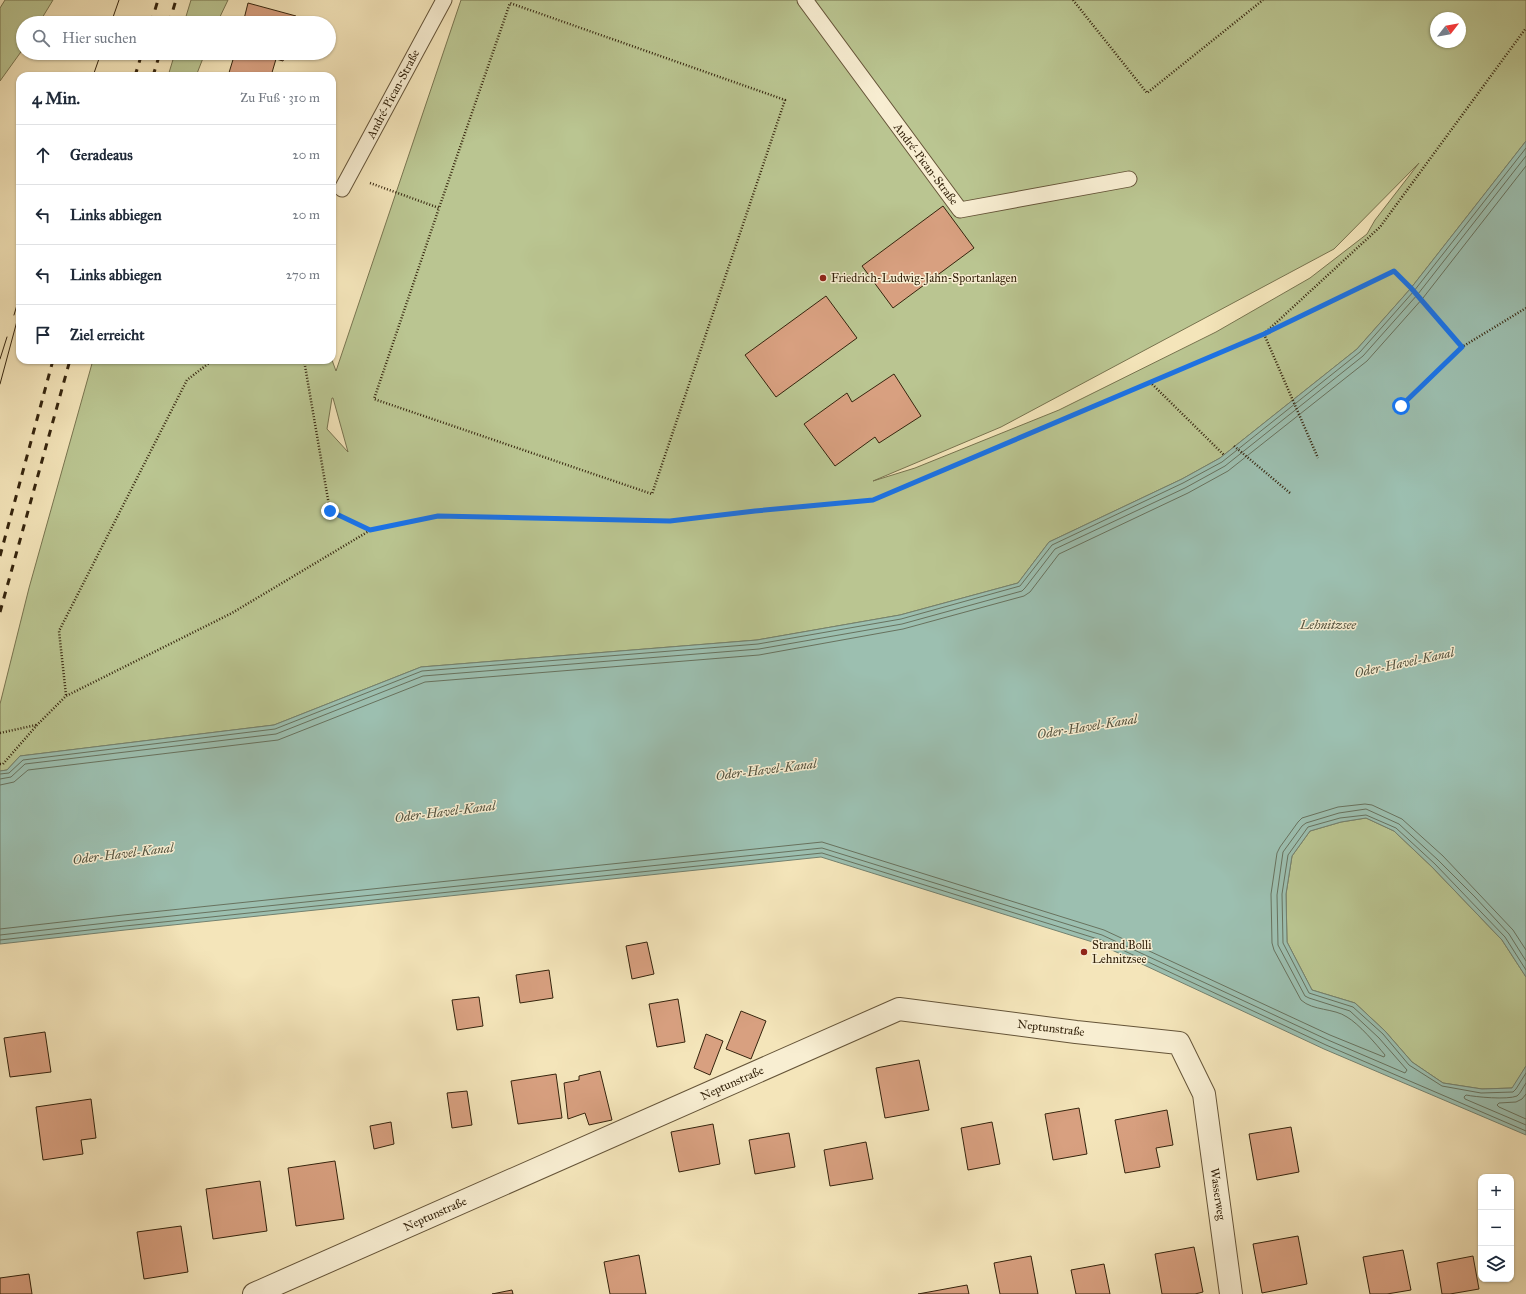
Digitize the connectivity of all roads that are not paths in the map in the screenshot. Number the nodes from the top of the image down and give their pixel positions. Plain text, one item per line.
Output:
1 (444, 0) edge
2 (805, 0) edge
3 (1129, 179) dead end
4 (342, 189) dead end
5 (1204, 1094) joint
6 (254, 1294) edge
7 (1231, 1294) edge

1 - 4 lane, André-Pican-Straße
2 - 3 lane, André-Pican-Straße
5 - 6 street, Neptunstraße
5 - 7 street, Wasserweg

